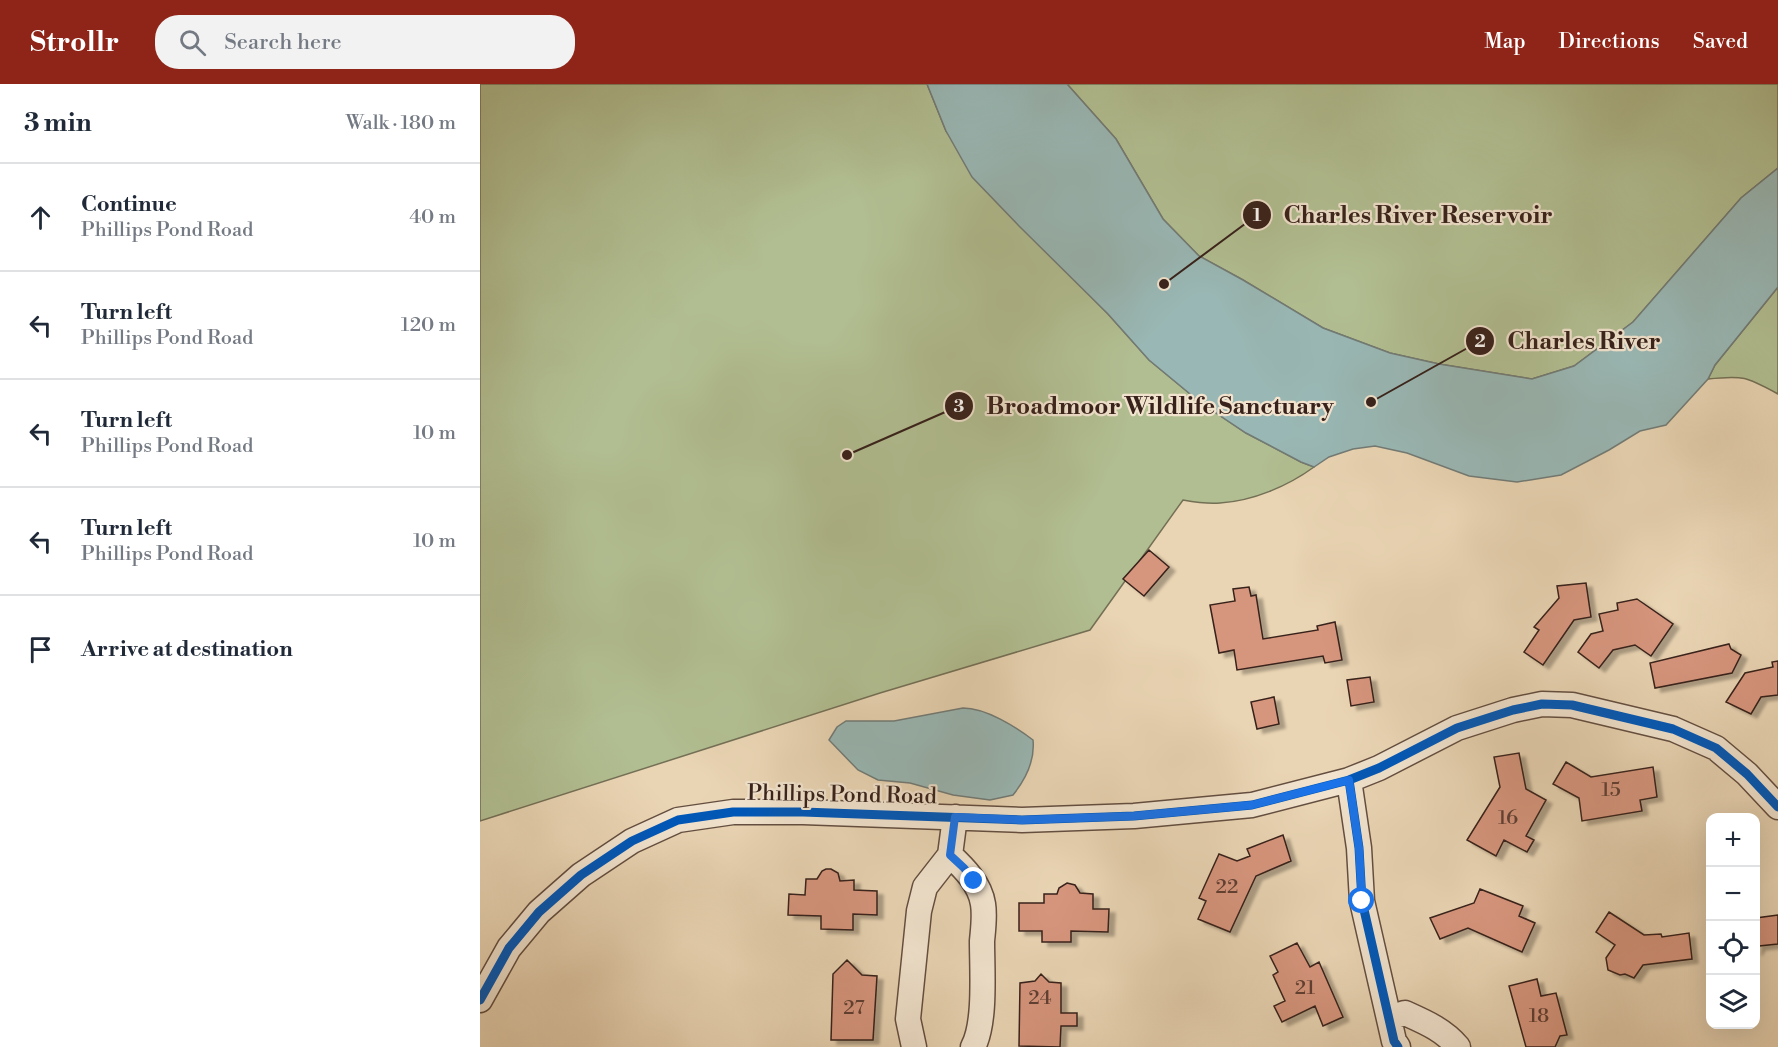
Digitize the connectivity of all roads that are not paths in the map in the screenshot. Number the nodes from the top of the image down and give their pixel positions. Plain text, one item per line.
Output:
1 (1349, 780) junction
2 (1778, 807) edge
3 (955, 817) junction
4 (950, 855) junction
5 (480, 1000) edge
6 (1389, 1018) junction
7 (914, 1047) edge
8 (973, 1047) edge
9 (1398, 1047) edge
10 (1458, 1047) edge

1 - 2 street, Phillips Pond Road
1 - 3 street, Phillips Pond Road
1 - 6 street
3 - 4 street, Phillips Pond Road
3 - 5 street, Phillips Pond Road
4 - 7 street
4 - 8 street
6 - 9 street
6 - 10 street

